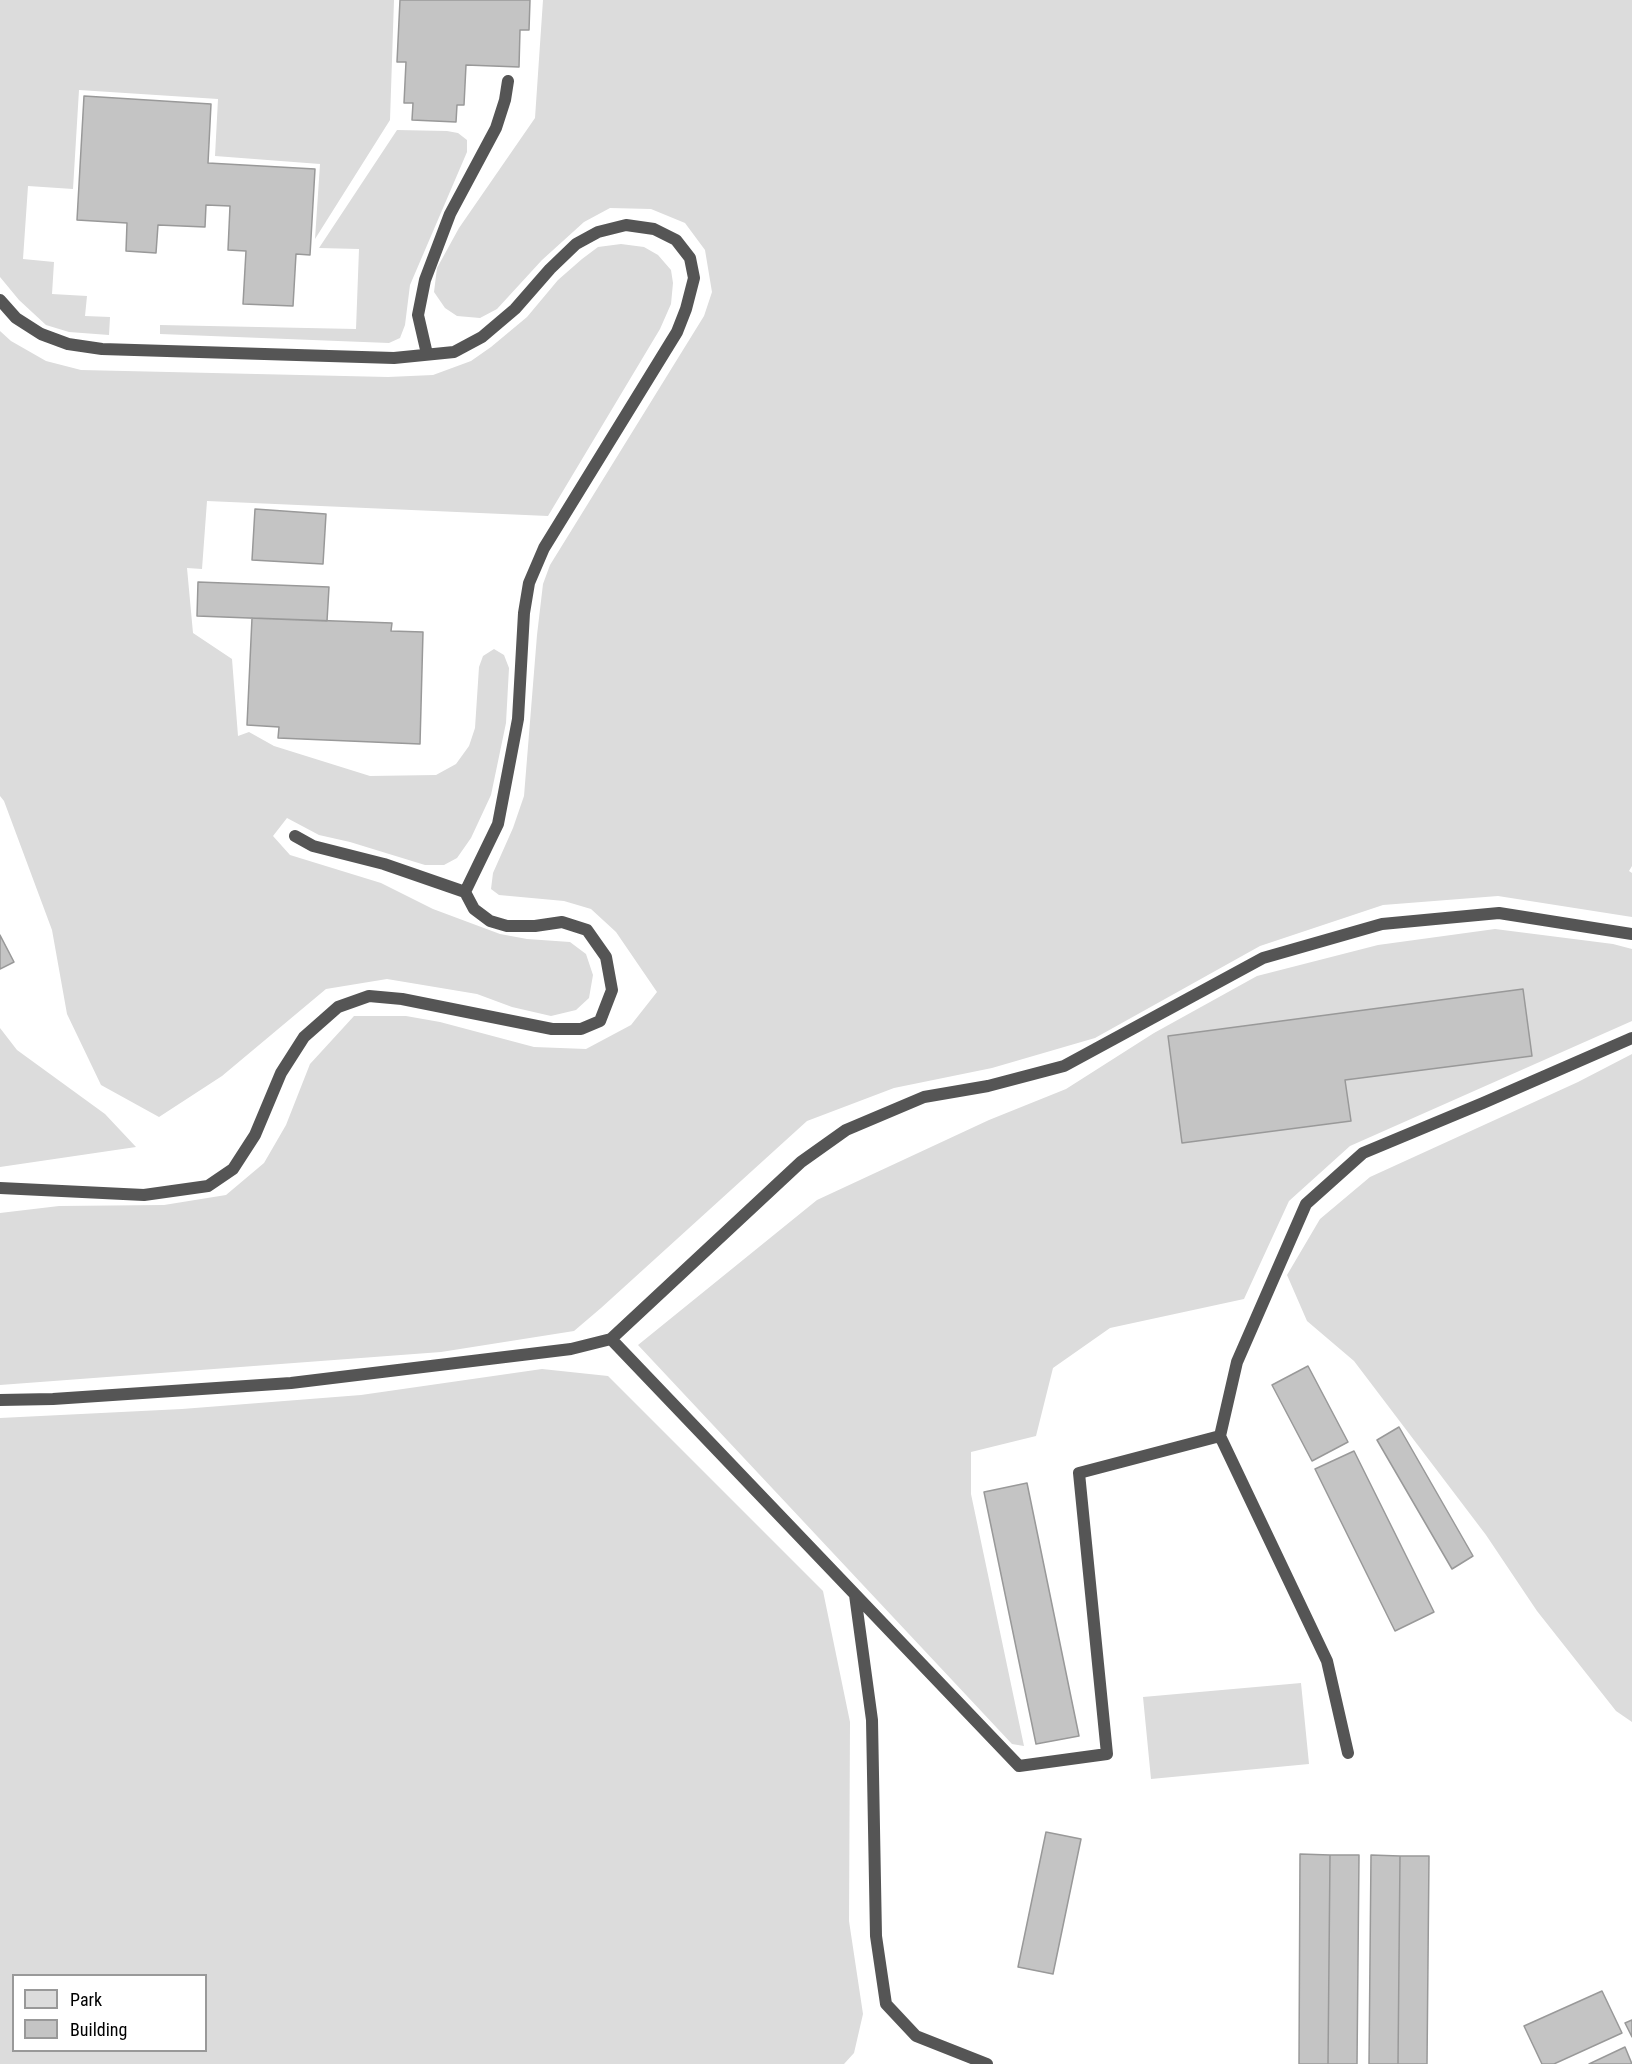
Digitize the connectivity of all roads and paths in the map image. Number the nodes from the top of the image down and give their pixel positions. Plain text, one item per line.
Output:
1 (508, 81) dead end
2 (0, 300) edge
3 (427, 354) junction
4 (295, 836) dead end
5 (465, 892) junction
6 (1632, 934) edge
7 (1632, 1038) edge
8 (0, 1188) edge
9 (610, 1340) junction
10 (0, 1400) edge
11 (1220, 1436) junction
12 (855, 1595) junction
13 (1348, 1753) dead end
14 (987, 2064) edge

1 - 3 lane
2 - 3 lane
3 - 5 lane
4 - 5 lane
5 - 8 lane
6 - 9 lane
7 - 11 lane
9 - 10 lane
9 - 12 lane
11 - 12 lane
11 - 13 lane
12 - 14 lane

